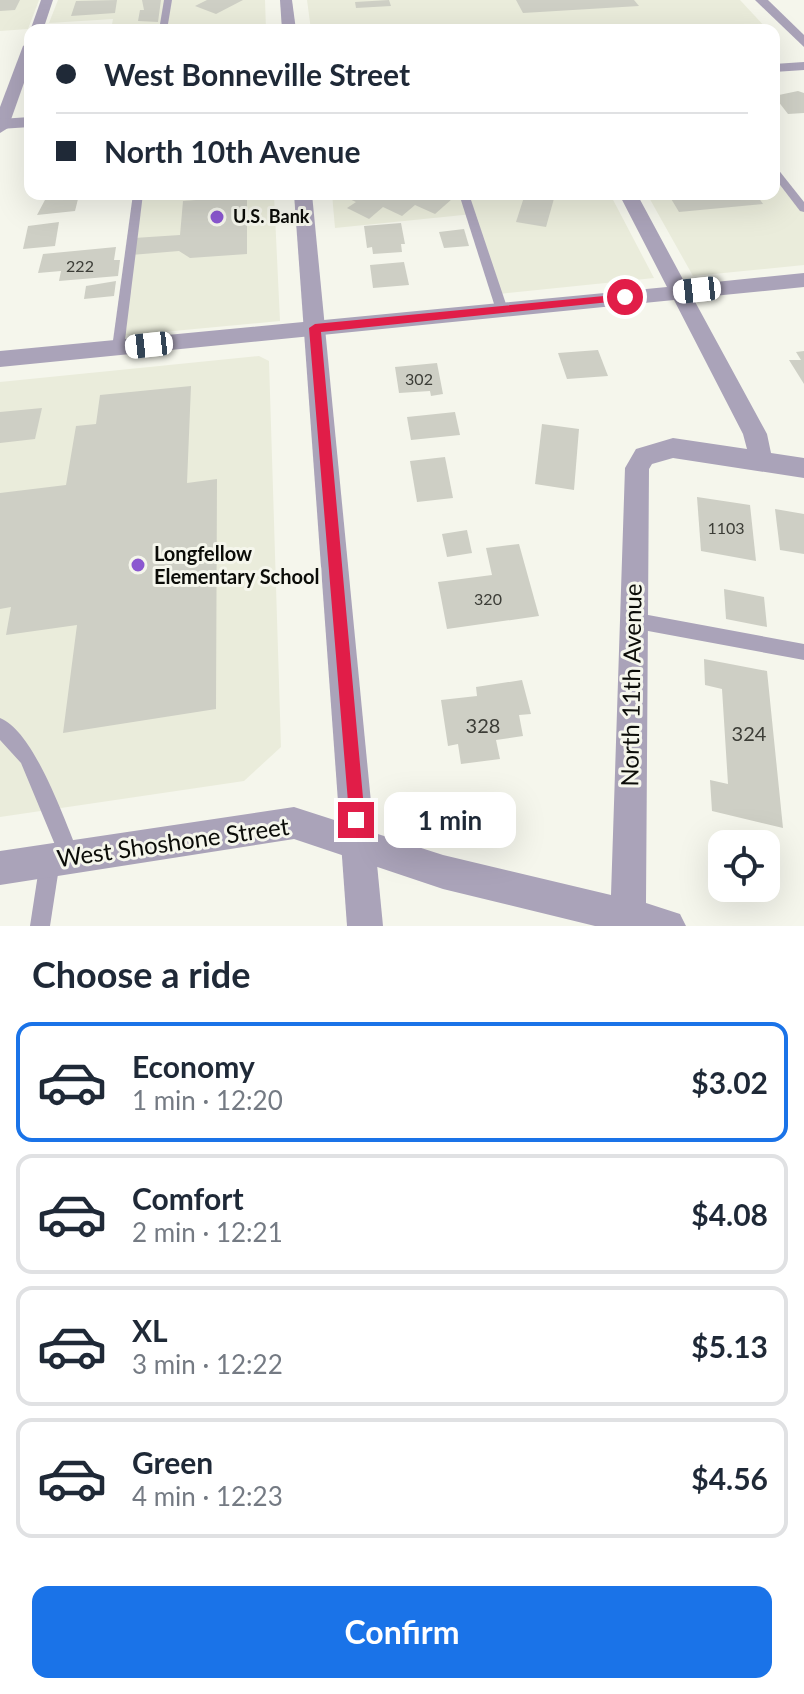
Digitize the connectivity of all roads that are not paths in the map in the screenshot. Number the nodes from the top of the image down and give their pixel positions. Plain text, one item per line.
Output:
1 (47, 0) edge
2 (168, 0) edge
3 (286, 0) edge
4 (761, 0) edge
5 (38, 24) edge
6 (164, 24) edge
7 (288, 24) edge
8 (804, 43) edge
9 (24, 62) edge
10 (804, 66) edge
11 (780, 68) edge
12 (24, 123) edge
13 (0, 125) edge
14 (780, 178) edge
15 (137, 200) edge
16 (304, 200) edge
17 (466, 200) edge
18 (631, 200) edge
19 (804, 209) edge
20 (804, 280) edge
21 (680, 292) junction
22 (502, 310) junction
23 (315, 328) junction
24 (118, 348) junction
25 (0, 359) edge
26 (761, 461) junction
27 (804, 468) edge
28 (632, 620) junction
29 (804, 652) edge
30 (0, 727) edge
31 (358, 843) junction
32 (60, 859) junction
33 (0, 868) edge
34 (628, 916) junction
35 (40, 926) edge
36 (365, 926) edge
37 (668, 926) edge

1 - 5 street
2 - 6 lane
3 - 7 street
4 - 8 street
9 - 13 street
10 - 11 street
12 - 13 street
14 - 19 lane
15 - 24 lane
16 - 23 street
17 - 22 lane
18 - 21 street
20 - 21 street
21 - 22 street
21 - 26 street
22 - 23 street
23 - 24 street
23 - 31 street
24 - 25 street
26 - 27 street
26 - 28 street, North 11th Avenue
28 - 29 lane
28 - 34 street, North 11th Avenue
30 - 32 lane
31 - 32 street, West Shoshone Street
31 - 34 street, West Shoshone Street
31 - 36 street
32 - 33 street, West Shoshone Street
32 - 35 lane
34 - 37 street, West Shoshone Street

